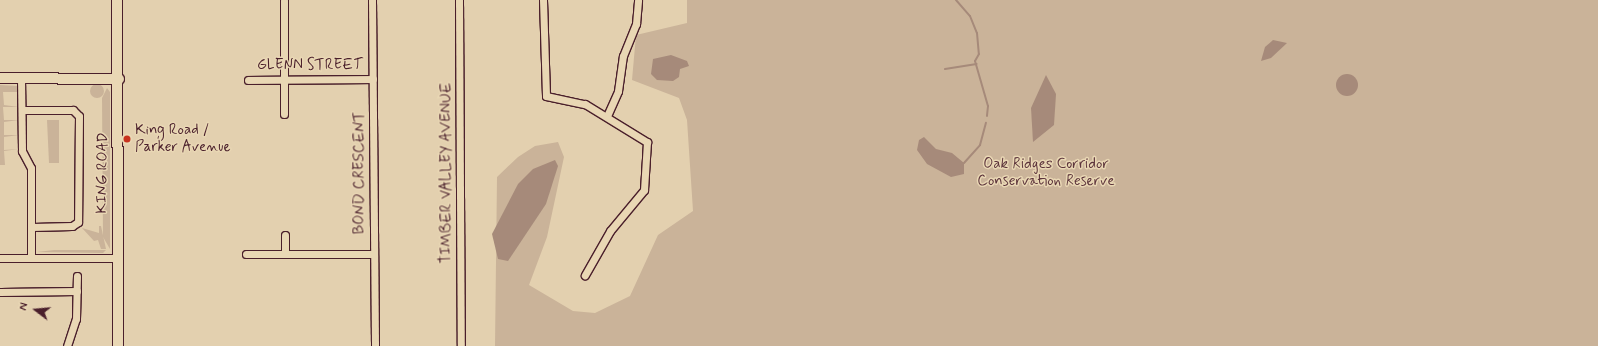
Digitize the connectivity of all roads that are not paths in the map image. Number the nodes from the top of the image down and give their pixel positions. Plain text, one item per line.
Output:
1 (117, 0) edge
2 (284, 0) edge
3 (372, 0) edge
4 (459, 0) edge
5 (543, 0) edge
6 (638, 0) edge
7 (0, 78) edge
8 (21, 78) junction
9 (119, 79) junction
10 (284, 79) junction
11 (373, 79) junction
12 (248, 80) dead end
13 (22, 110) junction
14 (284, 114) dead end
15 (607, 116) junction
16 (32, 227) junction
17 (285, 235) dead end
18 (246, 254) dead end
19 (285, 254) junction
20 (374, 254) junction
21 (0, 258) edge
22 (31, 258) junction
23 (116, 258) junction
24 (585, 275) dead end
25 (77, 276) dead end
26 (0, 292) edge
27 (77, 292) junction
28 (67, 346) edge
29 (118, 346) edge
30 (375, 346) edge
31 (461, 346) edge

1 - 9 main road, KING ROAD
2 - 10 street
3 - 11 street, BOND CRESCENT
4 - 31 street, TIMBER VALLEY AVENUE
5 - 15 street
6 - 15 street
7 - 8 main road
8 - 9 main road
8 - 13 street
9 - 23 main road, KING ROAD
10 - 11 street, GLENN STREET
10 - 12 street, GLENN STREET
10 - 14 street
11 - 20 street, BOND CRESCENT
13 - 16 street
13 - 16 street
15 - 24 street
16 - 22 street
17 - 19 street
18 - 19 street
19 - 20 street
20 - 30 street, BOND CRESCENT
21 - 22 street
22 - 23 street
23 - 29 main road, KING ROAD
25 - 27 street
26 - 27 street
27 - 28 street

